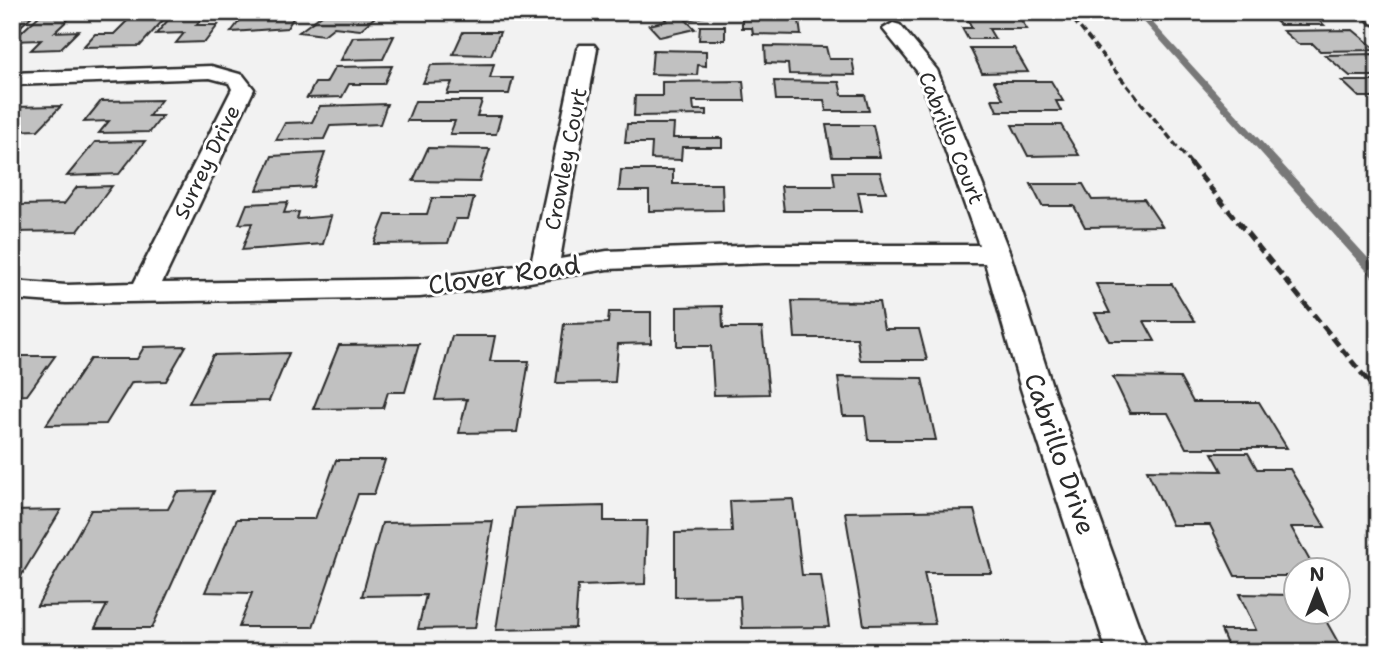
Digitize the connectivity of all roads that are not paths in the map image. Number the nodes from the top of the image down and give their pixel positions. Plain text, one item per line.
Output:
1 (1370, 12) edge
2 (1378, 19) edge
3 (893, 29) dead end
4 (587, 49) dead end
5 (12, 79) edge
6 (996, 254) junction
7 (544, 269) junction
8 (12, 290) edge
9 (143, 293) junction
10 (1128, 652) edge

1 - 2 street
3 - 6 street, Cabrillo Court
4 - 7 street, Crowley Court
5 - 9 street, Surrey Drive
6 - 7 street, Clover Road
6 - 10 street, Cabrillo Drive
7 - 9 street, Clover Road
8 - 9 street, Clover Road

